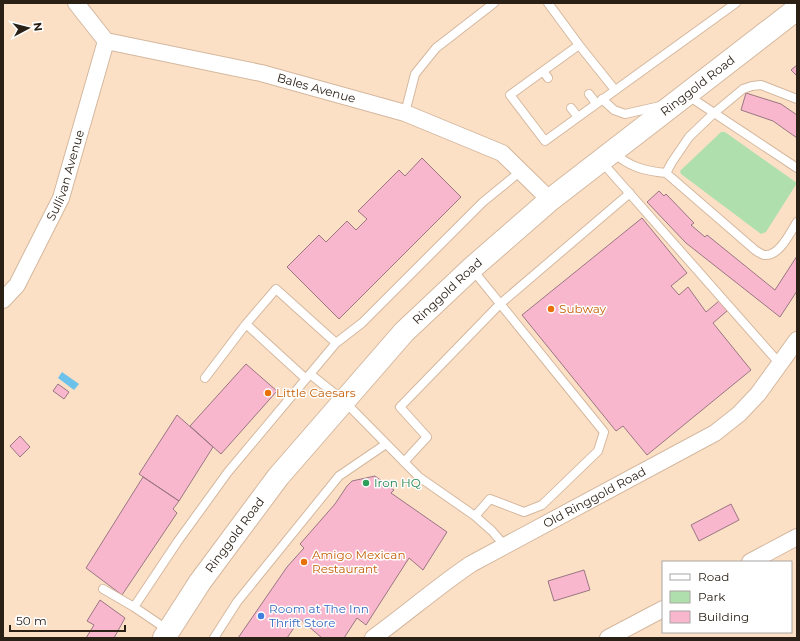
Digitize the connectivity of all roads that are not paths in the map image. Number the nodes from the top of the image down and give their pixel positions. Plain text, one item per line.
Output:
1 (76, 3) edge
2 (494, 3) edge
3 (548, 3) edge
4 (736, 3) edge
5 (797, 9) edge
6 (106, 41) junction
7 (580, 45) junction
8 (615, 90) junction
9 (589, 94) dead end
10 (682, 97) junction
11 (797, 99) edge
12 (599, 101) junction
13 (571, 108) dead end
14 (404, 112) junction
15 (714, 113) junction
16 (578, 117) junction
17 (606, 156) junction
18 (797, 168) edge
19 (521, 171) junction
20 (666, 173) junction
21 (630, 193) junction
22 (550, 200) junction
23 (797, 222) edge
24 (472, 268) junction
25 (3, 300) edge
26 (500, 304) junction
27 (246, 324) junction
28 (797, 340) edge
29 (336, 343) junction
30 (780, 364) junction
31 (308, 376) junction
32 (205, 378) dead end
33 (344, 401) junction
34 (386, 444) junction
35 (404, 462) junction
36 (475, 516) junction
37 (797, 537) edge
38 (505, 546) junction
39 (752, 561) edge
40 (103, 589) dead end
41 (134, 607) junction
42 (662, 610) edge
43 (166, 634) edge
44 (214, 638) edge
45 (374, 638) edge
46 (608, 638) edge

1 - 6 street
2 - 14 lane
3 - 7 lane
4 - 8 lane
5 - 10 main road, Ringgold Road
6 - 14 street, Bales Avenue
6 - 25 street, Sullivan Avenue
7 - 8 lane
7 - 16 lane
8 - 12 lane
9 - 12 lane
10 - 12 lane
10 - 15 lane
10 - 17 main road, Ringgold Road
11 - 15 lane
12 - 16 lane
13 - 16 lane
14 - 19 street, Bales Avenue
15 - 18 lane
15 - 20 lane
17 - 20 lane
17 - 21 lane
17 - 22 main road, Ringgold Road
19 - 22 street, Bales Avenue
19 - 29 lane
20 - 23 lane
21 - 26 lane
21 - 30 lane
22 - 24 main road, Ringgold Road
24 - 26 lane
24 - 33 main road, Ringgold Road
26 - 35 lane
26 - 36 lane
27 - 29 lane
27 - 31 lane
27 - 32 lane
28 - 30 street, Old Ringgold Road
29 - 31 lane
30 - 38 street, Old Ringgold Road
31 - 33 lane
31 - 41 lane
33 - 34 lane
33 - 43 main road, Ringgold Road
34 - 35 lane
34 - 44 lane
35 - 36 lane
36 - 38 lane
37 - 39 street
38 - 45 street, Old Ringgold Road
40 - 41 lane
41 - 43 lane
42 - 46 street

